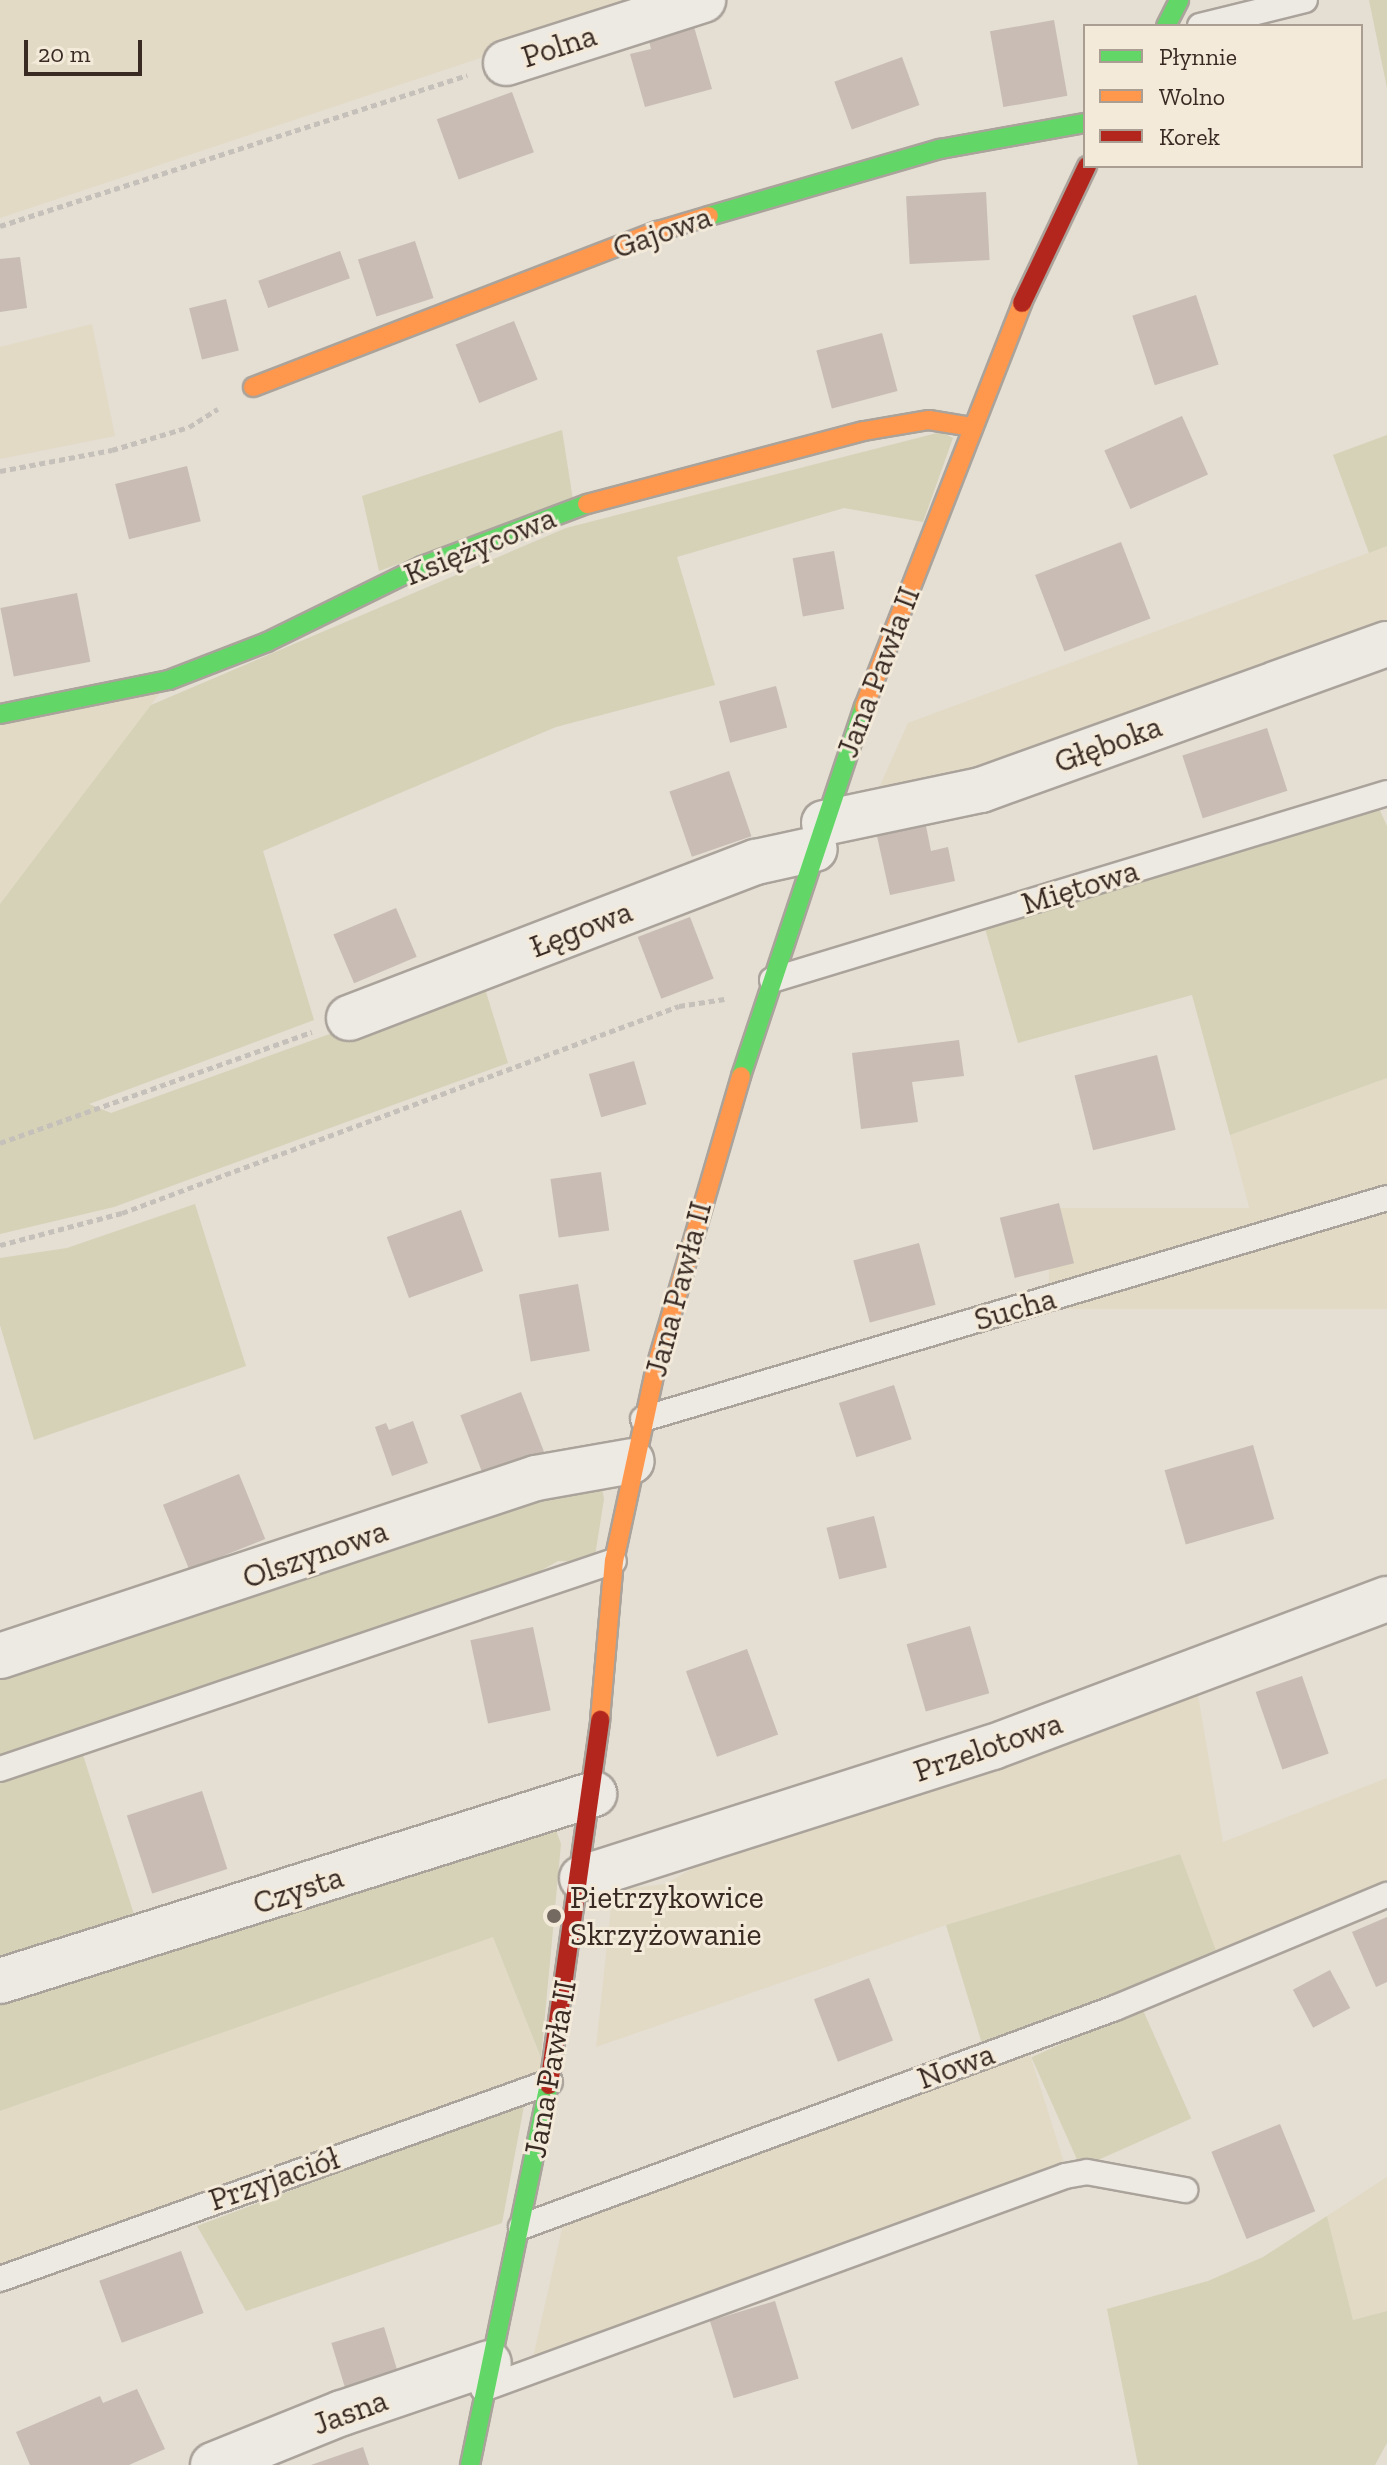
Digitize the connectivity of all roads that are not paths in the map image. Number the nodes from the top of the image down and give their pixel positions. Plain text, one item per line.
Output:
1 (703, 0) edge
2 (1179, 0) edge
3 (1305, 0) edge
4 (1167, 24) edge
5 (1208, 24) edge
6 (506, 63) road end
7 (1083, 123) edge
8 (1086, 168) edge
9 (253, 387) road end
10 (972, 427) junction
11 (1387, 644) edge
12 (0, 714) edge
13 (1387, 793) edge
14 (820, 836) junction
15 (772, 980) junction
16 (349, 1018) road end
17 (1387, 1198) edge
18 (643, 1419) junction
19 (632, 1461) junction
20 (614, 1561) junction
21 (1387, 1599) edge
22 (0, 1656) edge
23 (0, 1769) edge
24 (594, 1794) junction
25 (582, 1878) junction
26 (1387, 1895) edge
27 (0, 1981) edge
28 (550, 2082) junction
29 (1185, 2190) dead end
30 (521, 2227) junction
31 (0, 2279) edge
32 (486, 2376) junction
33 (213, 2465) edge
34 (470, 2465) edge

1 - 6 street, Polna
2 - 4 street
3 - 5 lane
7 - 9 street, Gajowa
8 - 10 street, Jana Pawła II
10 - 12 street, Księżycowa
10 - 14 street, Jana Pawła II
11 - 14 street, Głęboka
13 - 15 lane, Miętowa
14 - 15 street, Jana Pawła II
14 - 16 street, Łęgowa
15 - 18 street, Jana Pawła II
17 - 18 lane, Sucha
18 - 19 street, Jana Pawła II
19 - 20 street, Jana Pawła II
19 - 22 street, Olszynowa
20 - 23 lane
20 - 24 street, Jana Pawła II
21 - 25 street, Przelotowa
24 - 25 street, Jana Pawła II
24 - 27 street, Czysta
25 - 28 street, Jana Pawła II
26 - 30 lane, Nowa
28 - 30 street, Jana Pawła II
28 - 31 lane, Przyjaciół
29 - 32 lane
30 - 32 street, Jana Pawła II
32 - 33 street, Jasna
32 - 34 street, Jana Pawła II

